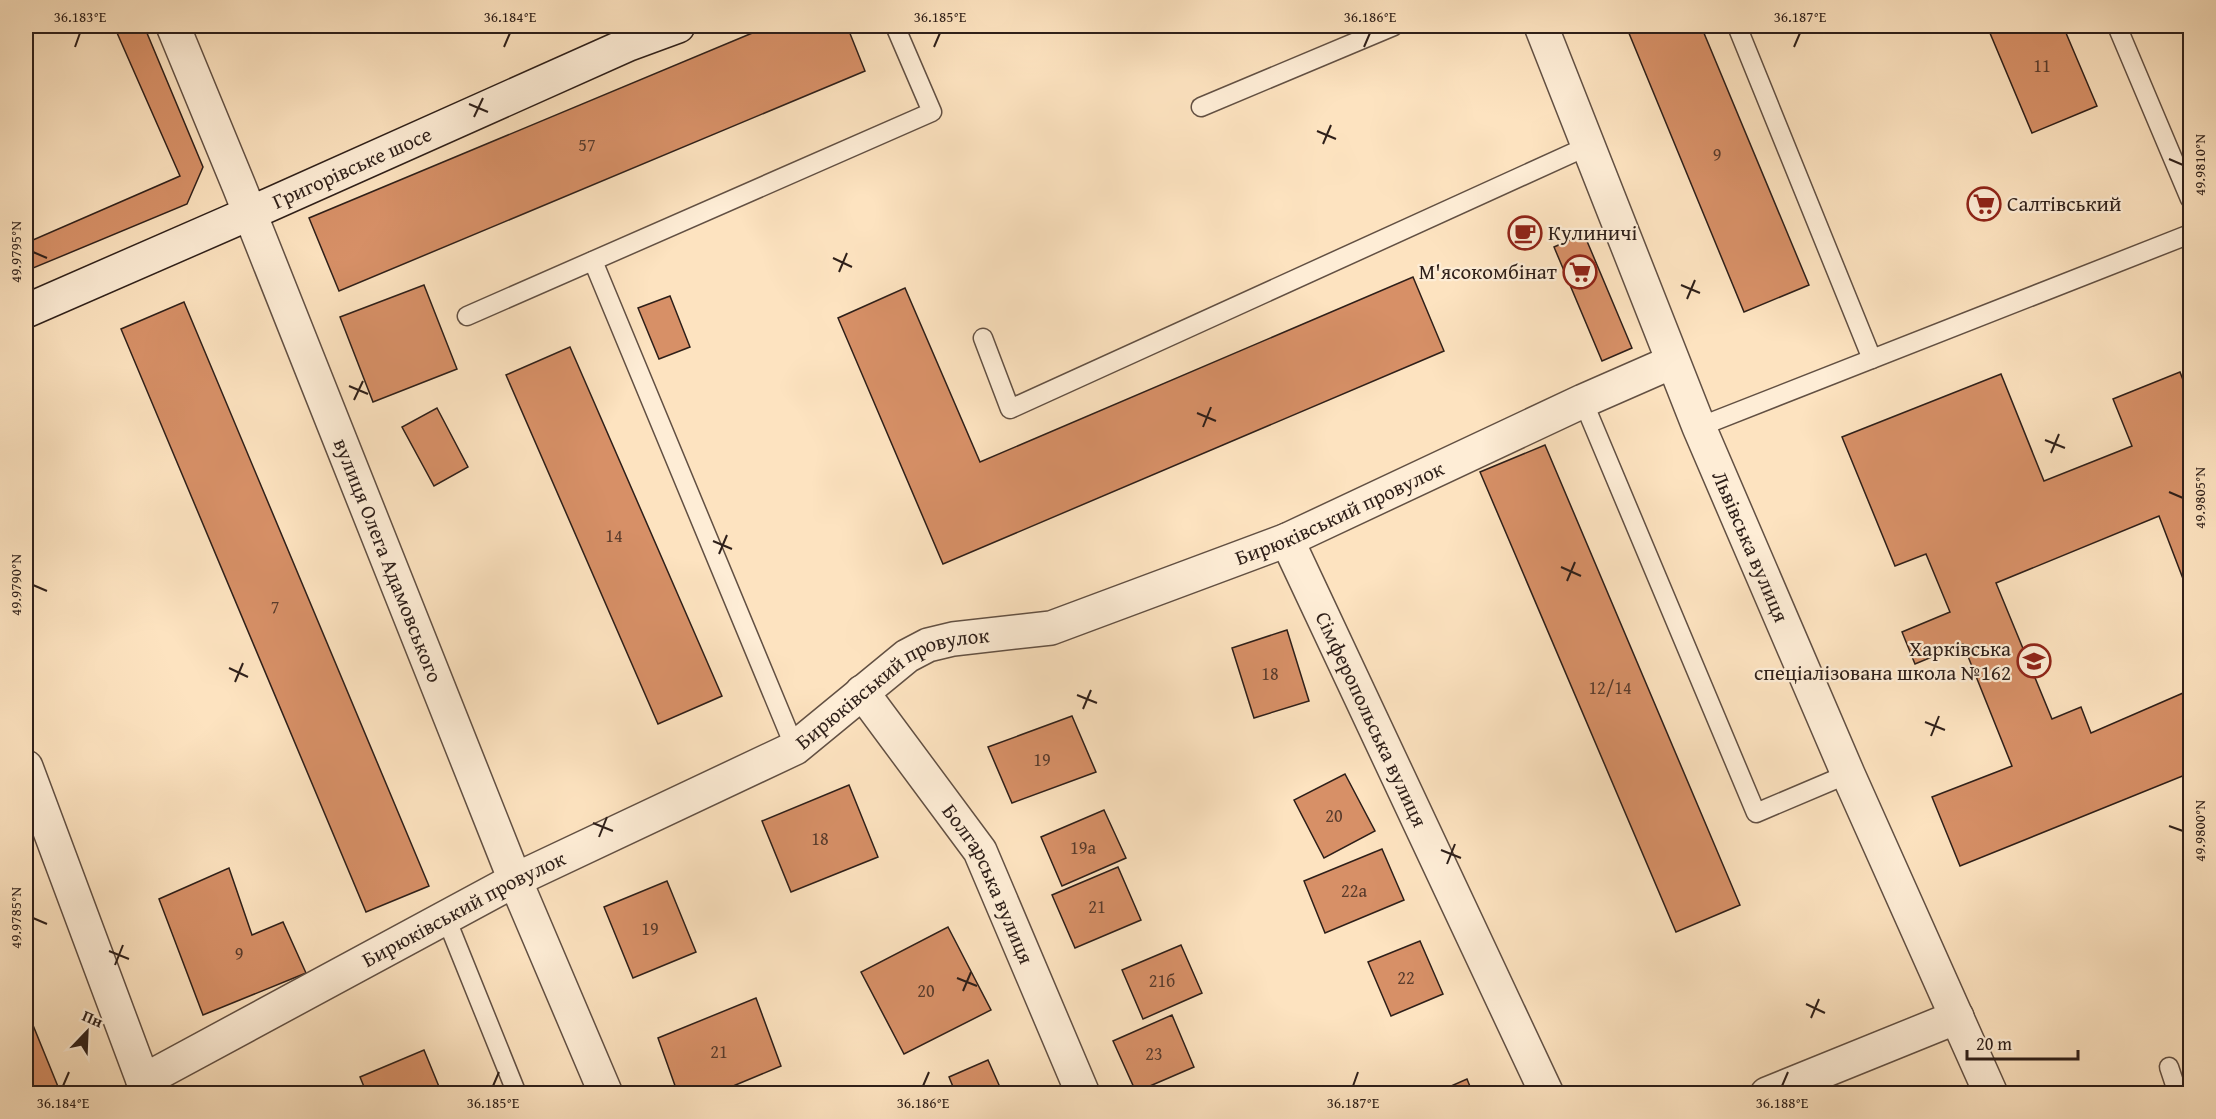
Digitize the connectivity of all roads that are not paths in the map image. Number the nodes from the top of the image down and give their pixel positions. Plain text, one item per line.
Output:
1 (173, 26) edge
2 (678, 26) edge
3 (895, 26) edge
4 (1394, 26) edge
5 (1541, 26) edge
6 (1737, 26) edge
7 (2117, 26) edge
8 (625, 35) edge
9 (1201, 107) dead end
10 (1588, 146) junction
11 (2190, 199) edge
12 (250, 213) junction
13 (2190, 234) edge
14 (593, 261) junction
15 (26, 311) edge
16 (467, 316) dead end
17 (983, 338) dead end
18 (1872, 359) junction
19 (1672, 362) junction
20 (1583, 401) junction
21 (1699, 426) junction
22 (1287, 540) junction
23 (862, 692) junction
24 (795, 747) junction
25 (26, 767) edge
26 (1848, 774) junction
27 (515, 880) junction
28 (446, 918) junction
29 (1957, 1017) junction
30 (2169, 1067) dead end
31 (146, 1087) edge
32 (517, 1094) edge
33 (606, 1094) edge
34 (1083, 1094) edge
35 (1547, 1094) edge
36 (1767, 1094) edge
37 (1991, 1094) edge
38 (2178, 1094) edge

1 - 12 street, вулиця Олега Адамовського
2 - 8 street, Григорівське шосе
3 - 14 lane
4 - 9 lane
5 - 10 street, Львівська вулиця
6 - 18 lane
7 - 11 lane
8 - 12 street, Григорівське шосе
10 - 17 lane
10 - 19 street, Львівська вулиця
12 - 15 street, Григорівське шосе
12 - 27 street, вулиця Олега Адамовського
13 - 18 lane
14 - 16 lane
14 - 24 lane
18 - 21 lane
19 - 20 street, Бирюківський провулок
19 - 21 street, Львівська вулиця
20 - 22 street, Бирюківський провулок
20 - 26 lane
21 - 26 street, Львівська вулиця
22 - 23 street, Бирюківський провулок
22 - 35 street, Сімферопольська вулиця
23 - 24 street, Бирюківський провулок
23 - 34 street, Болгарська вулиця
24 - 27 street, Бирюківський провулок
25 - 31 street
26 - 29 street, Львівська вулиця
27 - 28 street, Бирюківський провулок
27 - 33 street, вулиця Олега Адамовського
28 - 31 street, Бирюківський провулок
28 - 32 lane
29 - 36 street
29 - 37 street, Львівська вулиця
30 - 38 lane

